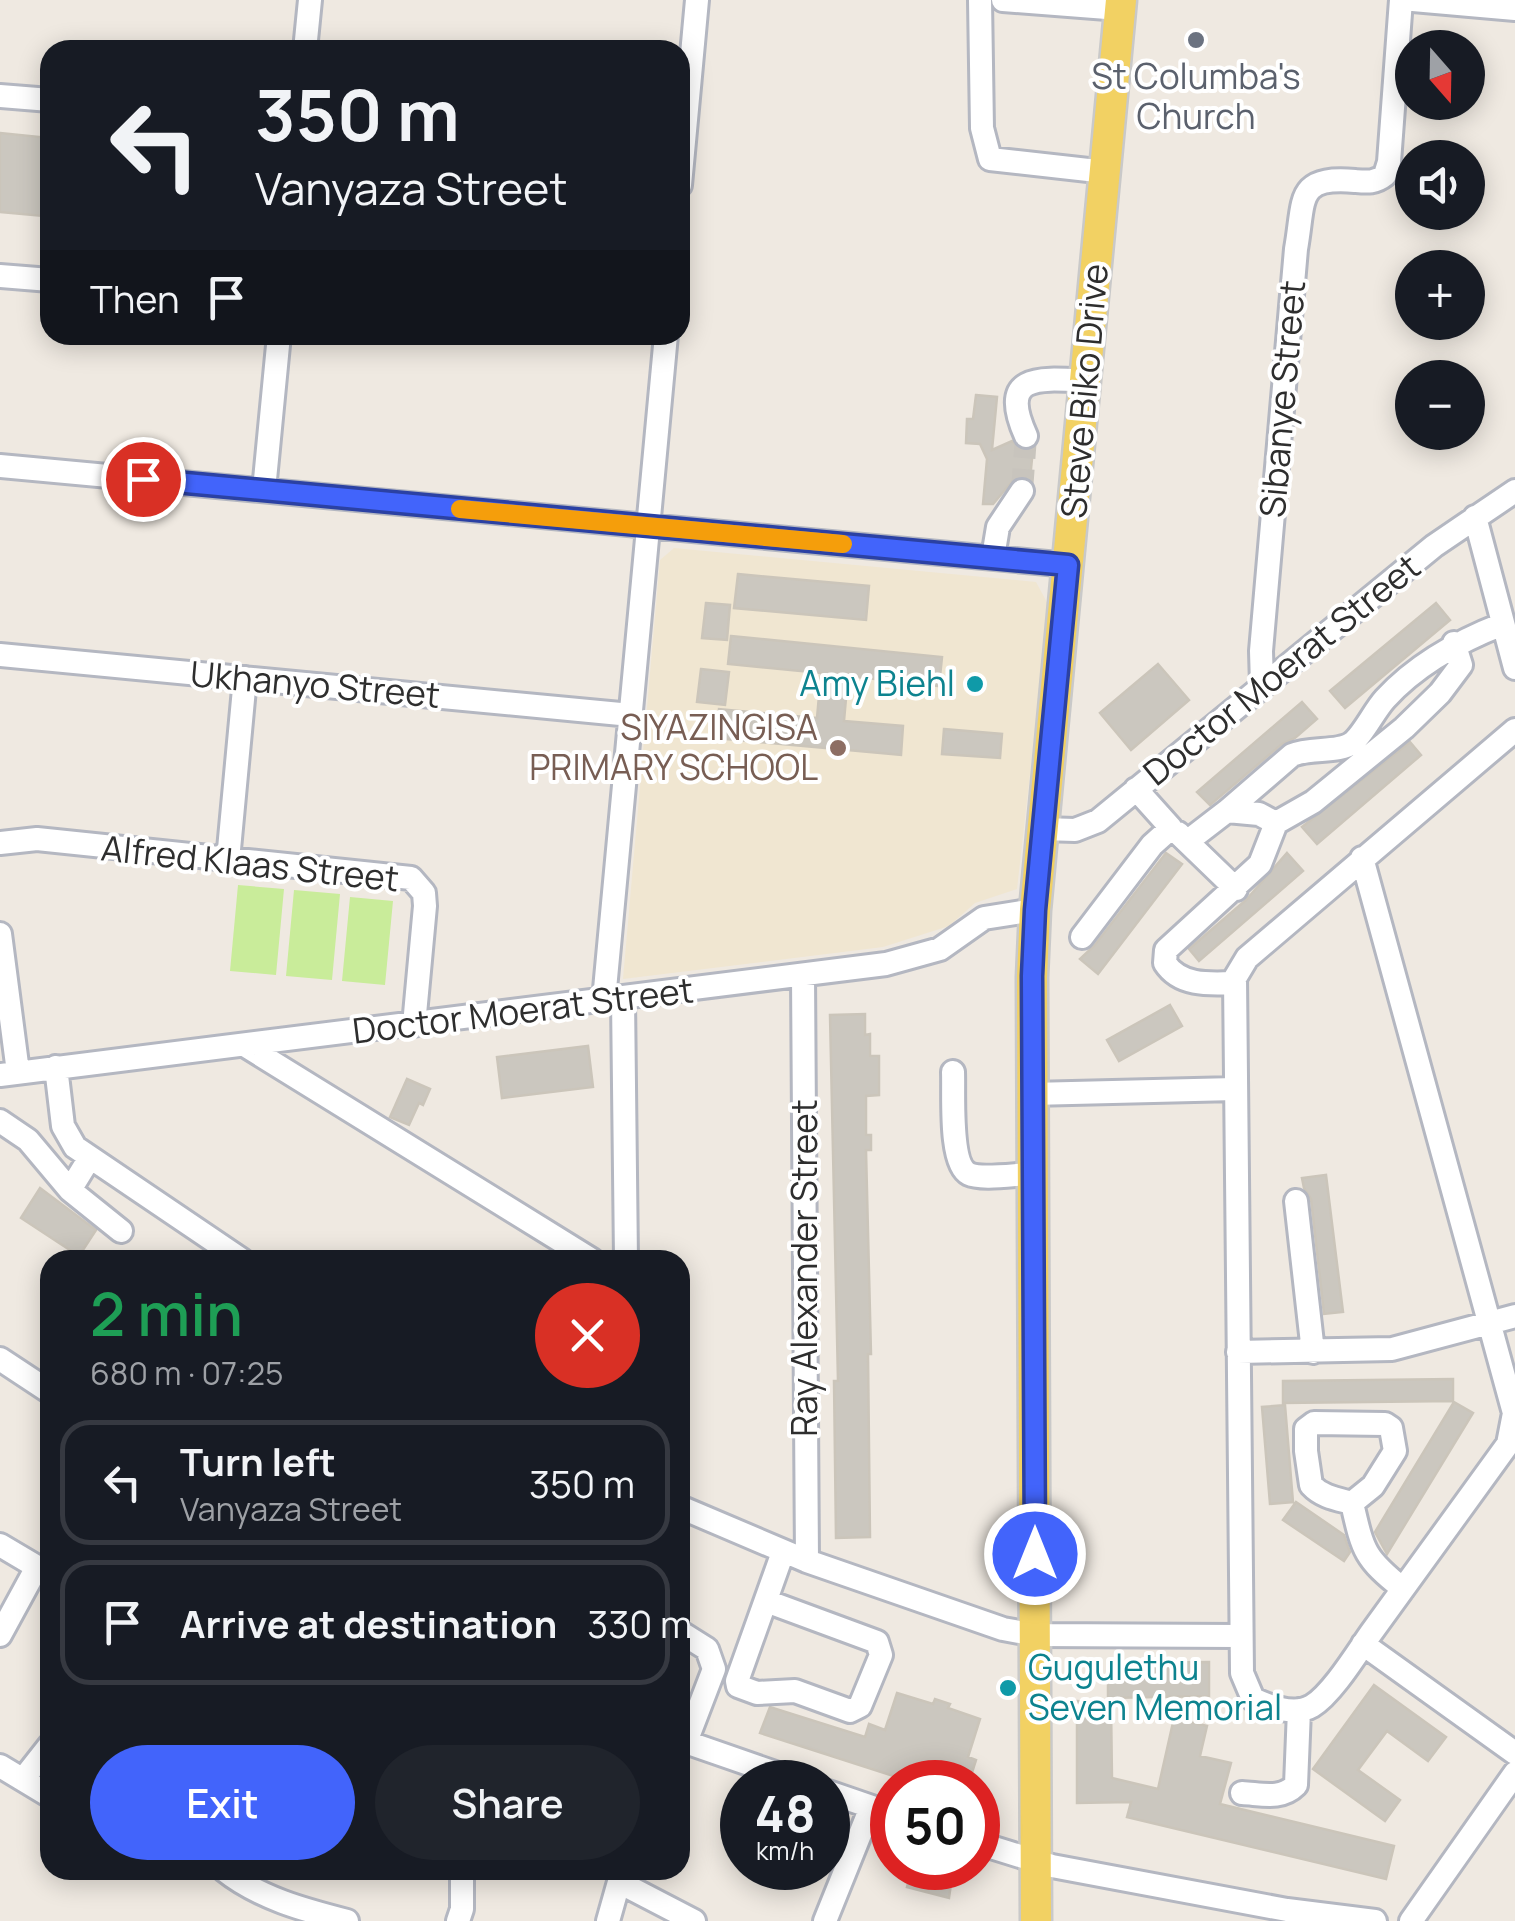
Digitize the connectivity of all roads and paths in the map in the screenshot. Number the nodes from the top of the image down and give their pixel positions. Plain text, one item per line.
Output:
1 (310, 0) edge
2 (697, 0) edge
3 (980, 0) edge
4 (1003, 0) edge
5 (1401, 0) edge
6 (1413, 0) edge
7 (1120, 4) edge
8 (1515, 9) edge
9 (306, 40) edge
10 (690, 76) edge
11 (0, 96) edge
12 (40, 99) edge
13 (1106, 172) junction
14 (0, 276) edge
15 (40, 279) edge
16 (279, 345) edge
17 (665, 345) edge
18 (1086, 381) junction
19 (1026, 436) tunnel mouth
20 (0, 466) edge
21 (264, 490) junction
22 (1515, 491) edge
23 (1022, 492) tunnel mouth
24 (1475, 517) junction
25 (648, 526) junction
26 (992, 558) junction
27 (1068, 565) junction
28 (1502, 624) junction
29 (1454, 643) junction
30 (0, 655) edge
31 (1515, 668) edge
32 (246, 678) junction
33 (1262, 685) junction
34 (631, 715) junction
35 (1515, 730) edge
36 (1354, 742) junction
37 (1378, 750) junction
38 (1136, 789) junction
39 (1227, 811) junction
40 (1276, 823) junction
41 (1043, 829) junction
42 (1179, 834) junction
43 (0, 842) edge
44 (1362, 858) junction
45 (228, 860) junction
46 (1236, 889) junction
47 (1035, 910) junction
48 (0, 934) edge
49 (1082, 937) dead end
50 (802, 976) junction
51 (1234, 983) junction
52 (614, 999) junction
53 (414, 1024) junction
54 (246, 1046) junction
55 (56, 1067) junction
56 (953, 1072) dead end
57 (9, 1074) edge
58 (1235, 1089) junction
59 (1031, 1094) junction
60 (0, 1121) edge
61 (89, 1159) junction
62 (1034, 1174) junction
63 (70, 1190) junction
64 (1296, 1201) dead end
65 (120, 1230) dead end
66 (227, 1250) edge
67 (576, 1250) edge
68 (626, 1250) edge
69 (1515, 1316) edge
70 (1489, 1323) junction
71 (1238, 1352) junction
72 (1313, 1352) junction
73 (0, 1358) edge
74 (40, 1385) edge
75 (1352, 1503) junction
76 (690, 1511) edge
77 (0, 1545) edge
78 (783, 1552) junction
79 (807, 1561) junction
80 (40, 1569) edge
81 (40, 1577) edge
82 (1402, 1589) junction
83 (766, 1601) junction
84 (0, 1635) edge
85 (1036, 1635) junction
86 (1239, 1636) junction
87 (690, 1639) edge
88 (1362, 1644) junction
89 (1299, 1710) junction
90 (690, 1725) edge
91 (690, 1743) edge
92 (1515, 1753) edge
93 (738, 1760) edge
94 (40, 1761) edge
95 (0, 1766) edge
96 (1515, 1772) edge
97 (24, 1778) junction
98 (40, 1789) edge
99 (1242, 1793) dead end
100 (870, 1835) edge
101 (1000, 1850) edge
102 (1029, 1860) junction
103 (241, 1880) edge
104 (462, 1880) edge
105 (621, 1880) edge
106 (628, 1880) edge
107 (347, 1921) edge
108 (458, 1921) edge
109 (608, 1921) edge
110 (694, 1921) edge
111 (826, 1921) edge
112 (1036, 1921) edge
113 (1375, 1921) edge
114 (1411, 1921) edge

1 - 9 street
2 - 10 street
3 - 13 street
4 - 7 street
5 - 33 street, Sibanye Street
6 - 8 street
7 - 13 main road, Steve Biko Drive
11 - 12 street
13 - 18 main road, Steve Biko Drive
14 - 15 street
16 - 21 street
17 - 25 street
18 - 19 street
18 - 27 main road, Steve Biko Drive
20 - 21 street
21 - 25 street
22 - 24 street, Doctor Moerat Street
23 - 26 street
24 - 28 street
24 - 33 street, Doctor Moerat Street
25 - 26 street
25 - 34 street
26 - 27 street
27 - 41 main road, Steve Biko Drive
28 - 29 street
28 - 31 street
29 - 36 street
29 - 37 street
30 - 32 street, Ukhanyo Street
32 - 34 street, Ukhanyo Street
32 - 45 street
33 - 38 street, Doctor Moerat Street
34 - 52 street
35 - 44 street
36 - 37 street
36 - 39 street
37 - 40 street
38 - 41 street, Doctor Moerat Street
38 - 42 street
39 - 40 street
39 - 42 street
40 - 46 street
41 - 47 main road, Steve Biko Drive
42 - 46 street
42 - 49 street
43 - 45 street, Alfred Klaas Street
44 - 51 street
44 - 70 street
45 - 53 street, Alfred Klaas Street
46 - 51 street
47 - 50 street, Doctor Moerat Street
47 - 59 main road, Steve Biko Drive
48 - 57 street
50 - 52 street, Doctor Moerat Street
50 - 79 street, Ray Alexander Street
51 - 58 street
52 - 53 street, Doctor Moerat Street
52 - 68 street
53 - 54 street, Doctor Moerat Street
54 - 55 street, Doctor Moerat Street
54 - 67 street
55 - 57 street, Doctor Moerat Street
55 - 61 street
56 - 62 street
58 - 59 street
58 - 71 street
59 - 62 main road, Steve Biko Drive
60 - 63 street
61 - 63 street
61 - 66 street
62 - 85 main road, Steve Biko Drive
63 - 65 street
64 - 72 street
69 - 70 street
70 - 72 street
70 - 82 street
71 - 72 street
71 - 86 street
73 - 74 street
75 - 75 street
75 - 82 street
76 - 78 street
77 - 80 street
78 - 79 street
78 - 83 street
79 - 85 street
81 - 84 street
82 - 88 street
83 - 83 street
85 - 86 street
85 - 102 main road, Steve Biko Drive
86 - 89 street
87 - 90 street
88 - 89 street
88 - 92 street
89 - 99 street
91 - 93 street
94 - 97 street
95 - 97 street
96 - 114 street
97 - 98 street
100 - 111 street
101 - 102 street
102 - 112 main road, Steve Biko Drive
102 - 113 street
103 - 107 street
104 - 108 street
105 - 109 street
106 - 110 street

